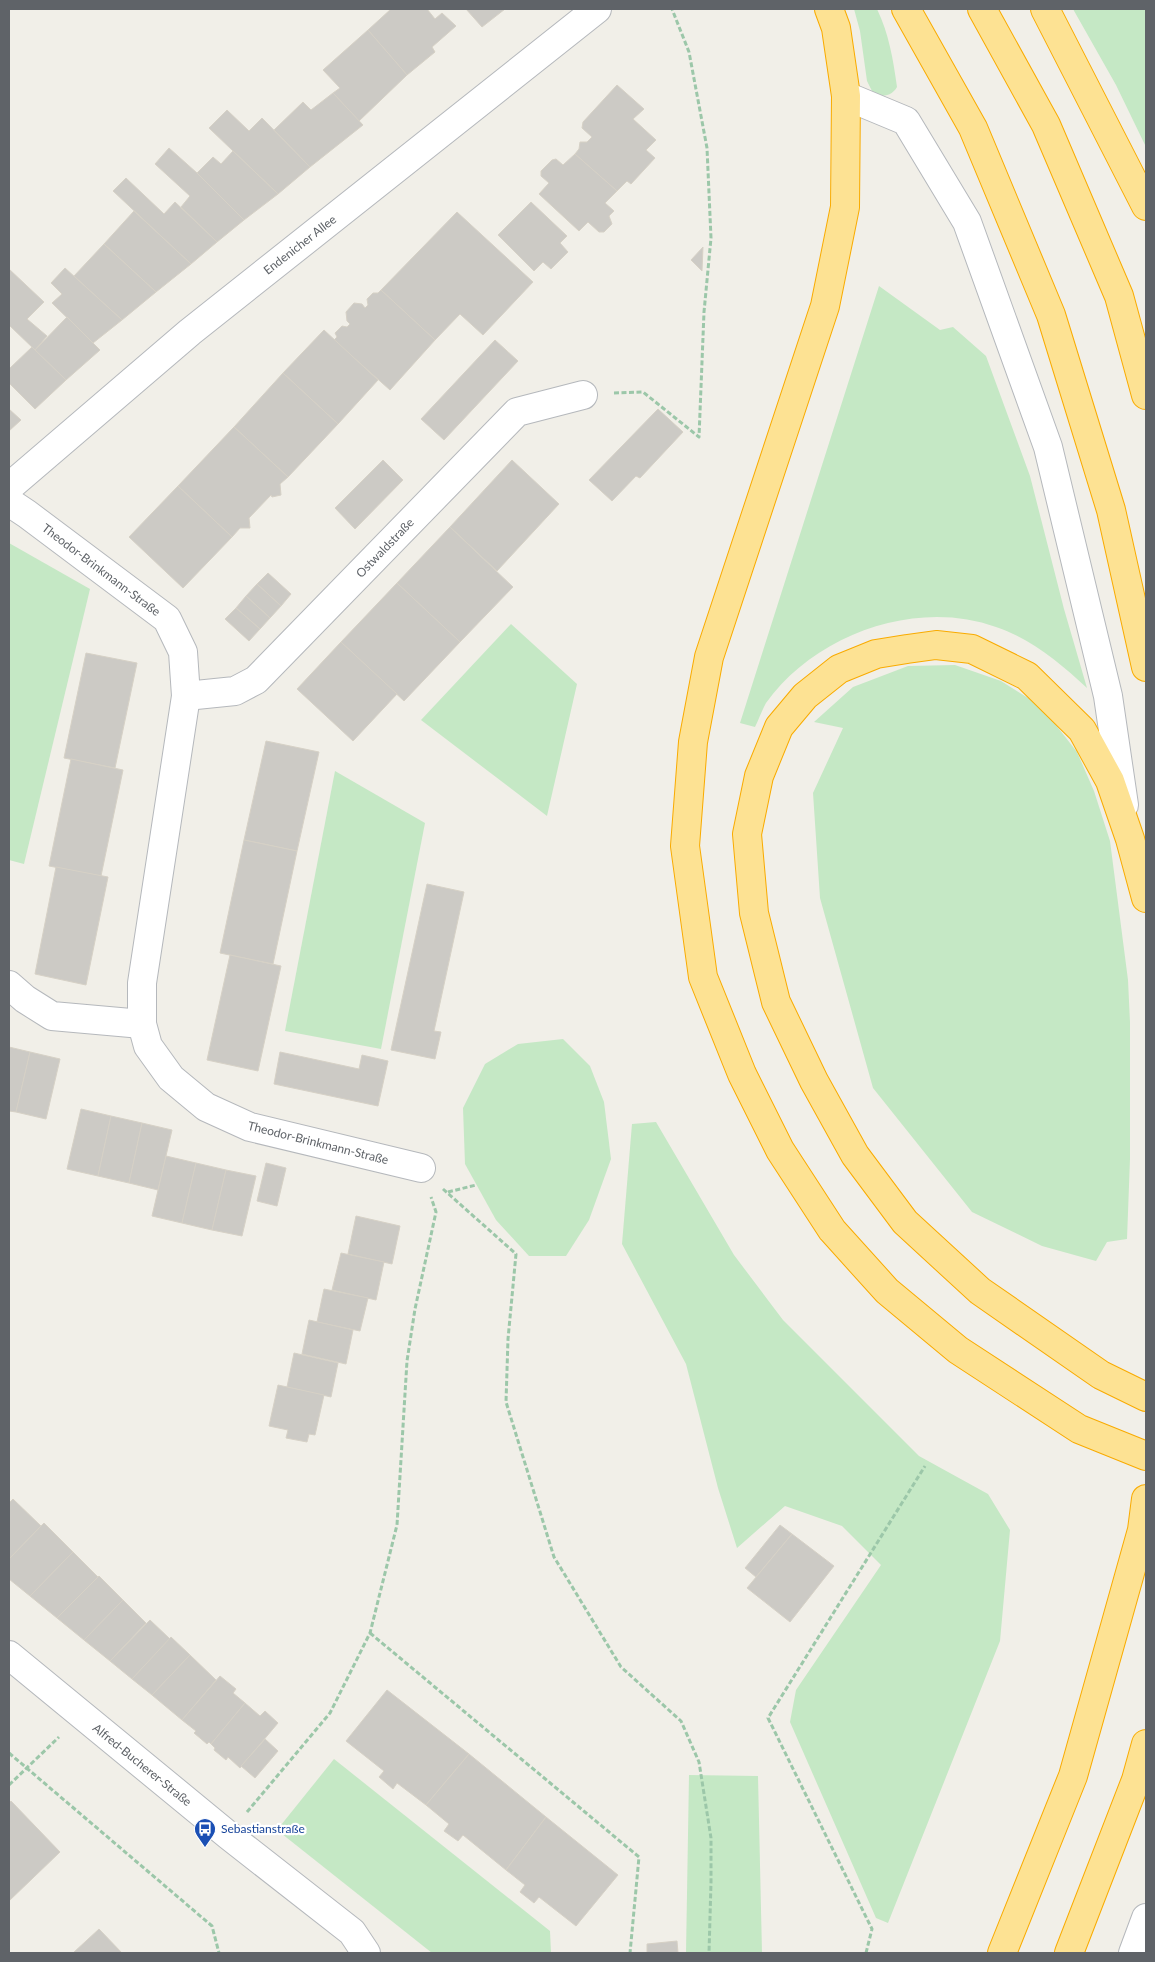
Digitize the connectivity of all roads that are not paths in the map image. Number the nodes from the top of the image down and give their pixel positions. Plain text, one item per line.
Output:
1 (596, 9) edge
2 (829, 9) edge
3 (906, 9) edge
4 (982, 9) edge
5 (1045, 9) edge
6 (846, 96) junction
7 (1146, 206) edge
8 (583, 395) road end
9 (1146, 395) edge
10 (9, 487) edge
11 (9, 502) edge
12 (1146, 667) edge
13 (186, 696) junction
14 (1130, 838) junction
15 (1146, 898) edge
16 (9, 985) edge
17 (142, 1024) junction
18 (421, 1168) road end
19 (1146, 1397) edge
20 (1146, 1456) edge
21 (1146, 1499) edge
22 (9, 1655) edge
23 (1146, 1744) edge
24 (1146, 1918) edge
25 (366, 1953) edge
26 (1002, 1953) edge
27 (1068, 1953) edge
28 (1133, 1953) edge

1 - 10 street, Endenicher Allee
2 - 6 highway
3 - 12 highway
4 - 9 highway
5 - 7 highway
6 - 14 street
6 - 20 highway
8 - 13 street, Ostwaldstraße
11 - 13 street, Theodor-Brinkmann-Straße
13 - 17 street, Theodor-Brinkmann-Straße
14 - 15 highway
14 - 19 highway
16 - 17 street
17 - 18 street, Theodor-Brinkmann-Straße
21 - 26 highway
22 - 25 street, Alfred-Bucherer-Straße
23 - 27 highway
24 - 28 street

